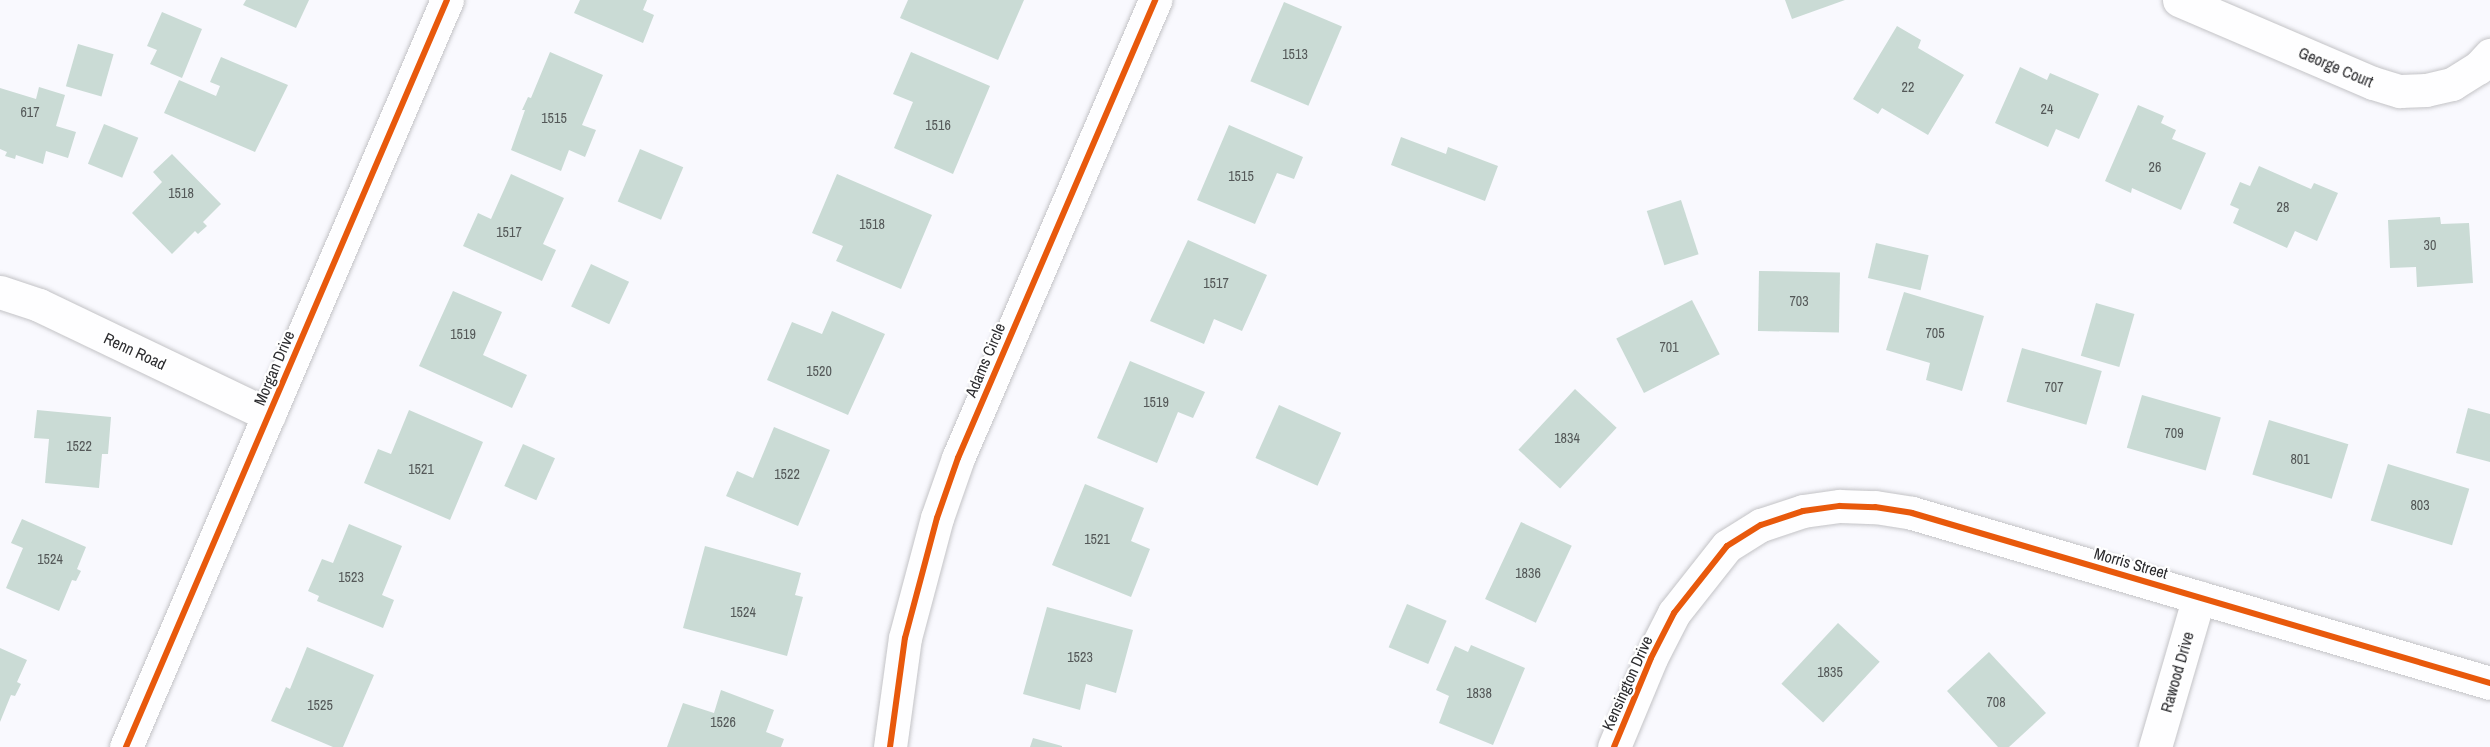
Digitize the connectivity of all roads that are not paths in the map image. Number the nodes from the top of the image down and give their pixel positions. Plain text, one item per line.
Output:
1 (447, 0) edge
2 (1155, 0) edge
3 (2179, 0) edge
4 (2490, 55) edge
5 (0, 292) edge
6 (269, 415) junction
7 (1761, 525) joint
8 (2199, 597) junction
9 (2490, 683) edge
10 (126, 747) edge
11 (890, 747) edge
12 (1614, 747) edge
13 (2155, 747) edge

1 - 6 street, Morgan Drive
2 - 11 street, Adams Circle
3 - 4 street, George Court
5 - 6 street, Renn Road
6 - 10 street, Morgan Drive
7 - 8 street, Morris Street
7 - 12 street, Kensington Drive
8 - 9 street, Morris Street
8 - 13 street, Rawood Drive

